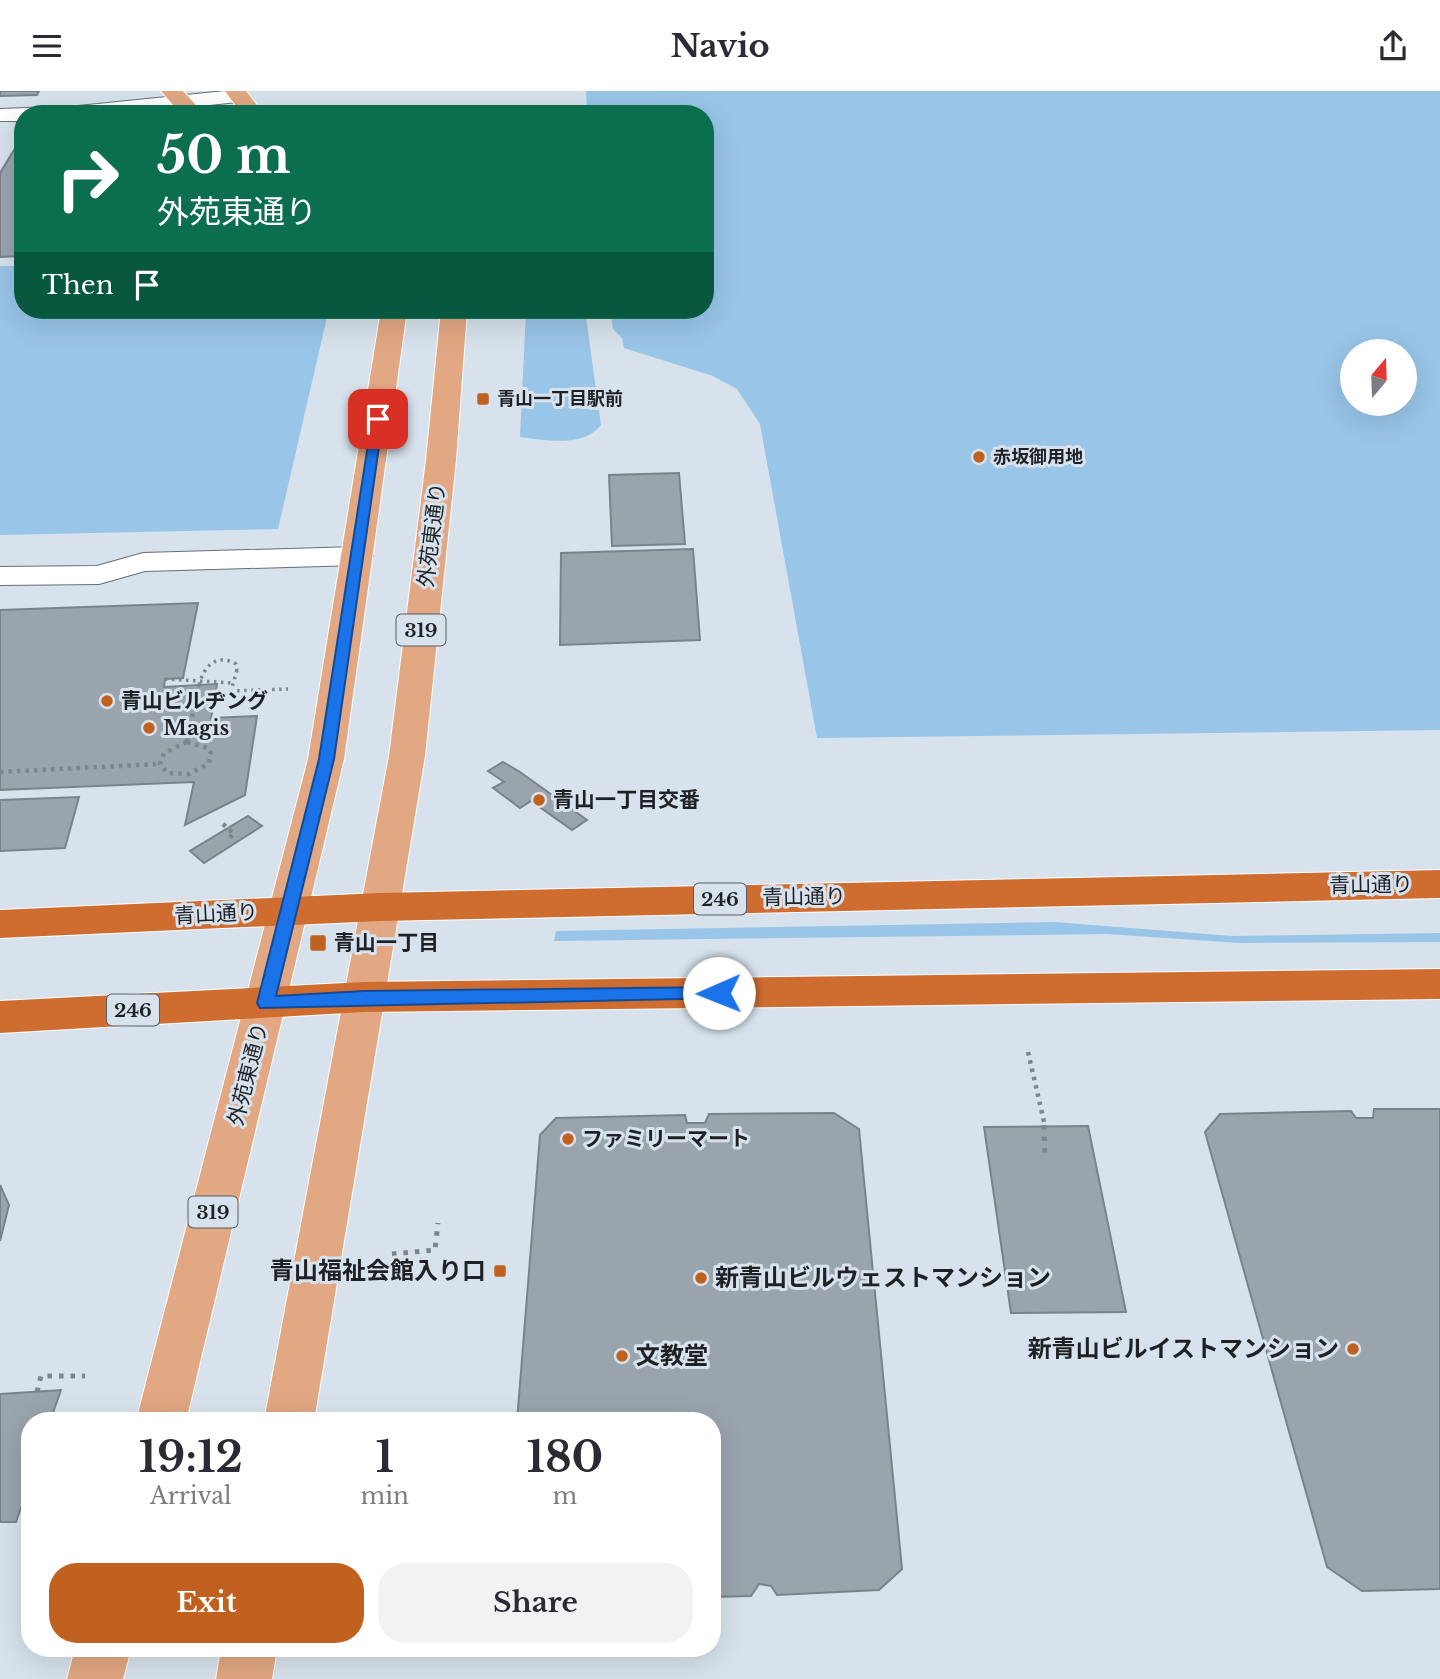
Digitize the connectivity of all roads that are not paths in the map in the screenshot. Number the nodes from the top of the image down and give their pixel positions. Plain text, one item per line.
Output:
1 (237, 93) edge
2 (181, 102) edge
3 (150, 105) edge
4 (393, 319) edge
5 (453, 319) edge
6 (358, 556) junction
7 (0, 576) edge
8 (1440, 884) edge
9 (380, 907) junction
10 (289, 911) junction
11 (0, 924) edge
12 (1440, 983) edge
13 (364, 997) junction
14 (266, 1003) junction
15 (0, 1017) edge
16 (163, 1412) edge
17 (291, 1412) edge
18 (101, 1657) edge
19 (248, 1657) edge
20 (96, 1679) edge
21 (244, 1679) edge

1 - 2 street
2 - 3 street
4 - 6 main road, 外苑東通り / 319
5 - 9 main road, 外苑東通り / 319
6 - 7 street
6 - 10 main road, 外苑東通り / 319
8 - 9 highway, 青山通り / 246
9 - 10 highway, 青山通り / 246
9 - 13 main road, 外苑東通り / 319
10 - 11 highway, 青山通り / 246
10 - 14 main road, 外苑東通り / 319
12 - 13 highway, 246
13 - 14 highway, 246
13 - 17 main road, 外苑東通り / 319
14 - 15 highway, 246
14 - 16 main road, 外苑東通り / 319
18 - 20 main road
19 - 21 main road

